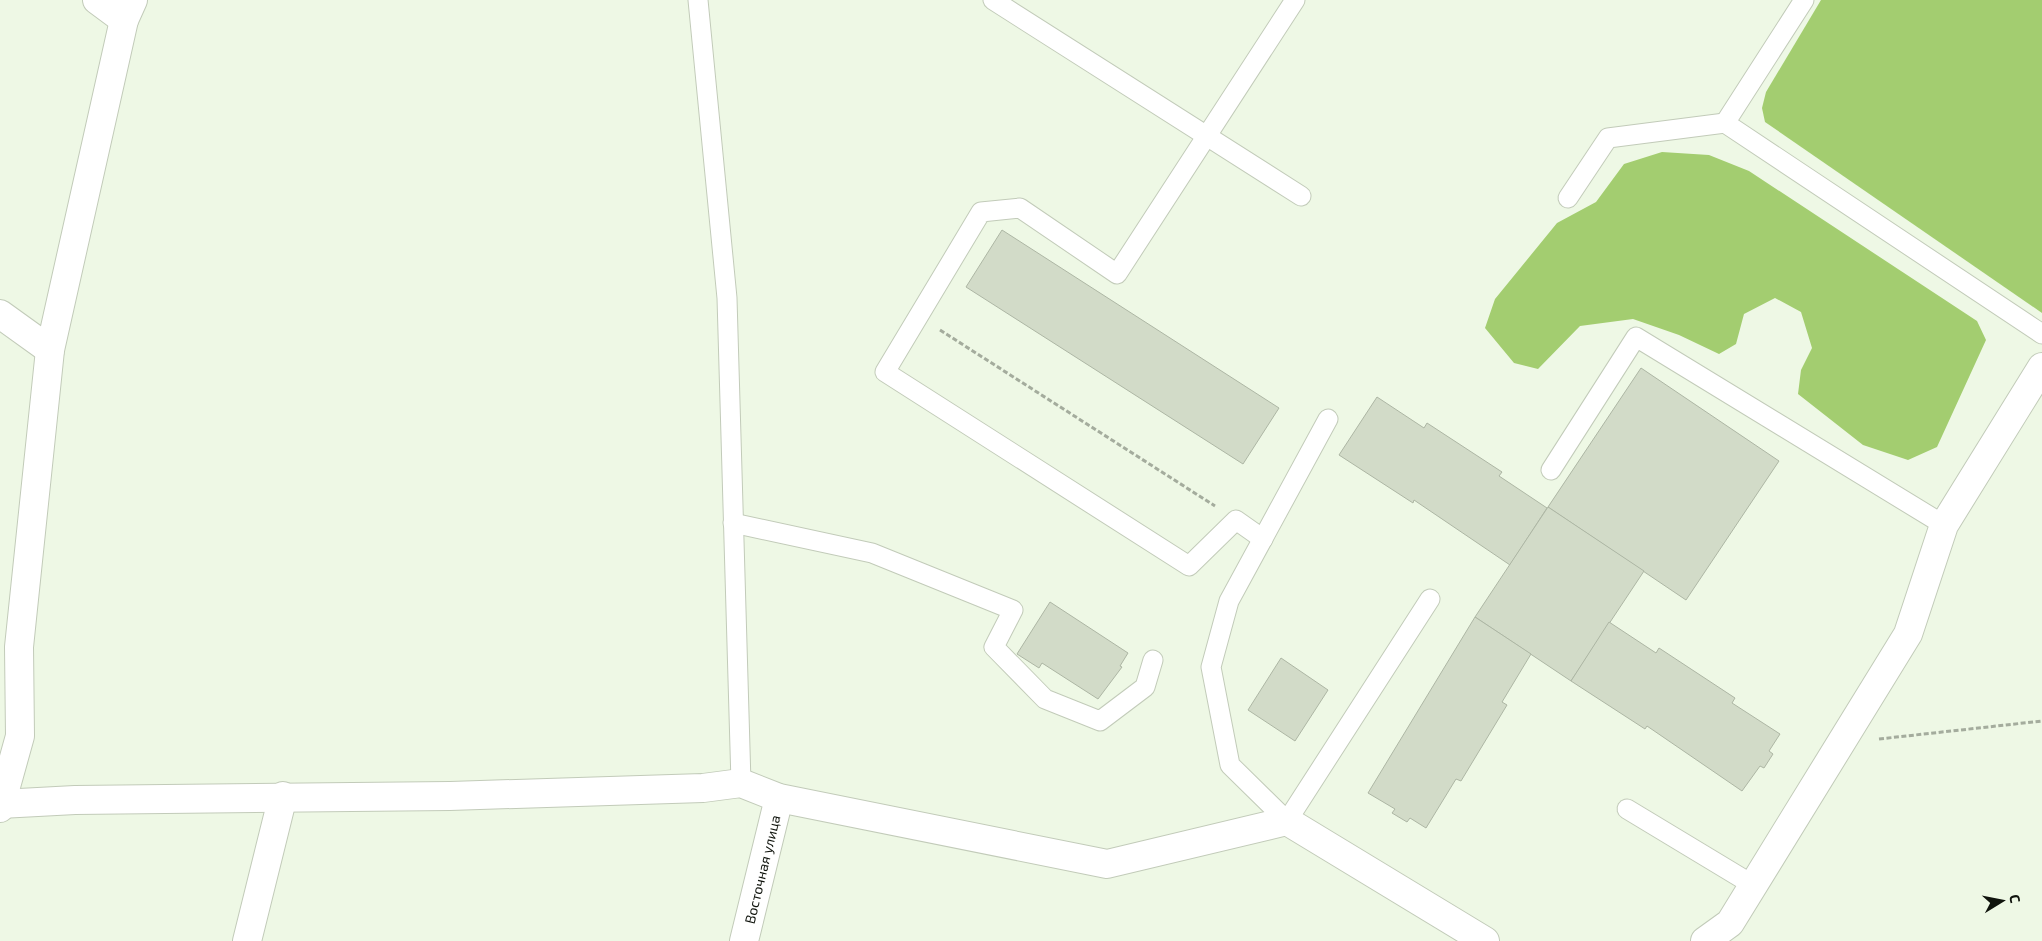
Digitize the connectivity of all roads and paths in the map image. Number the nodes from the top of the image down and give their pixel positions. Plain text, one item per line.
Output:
1 (97, 0) edge
2 (698, 0) edge
3 (994, 0) edge
4 (1294, 0) edge
5 (1804, 0) edge
6 (128, 10) edge
7 (1725, 123) junction
8 (1206, 136) junction
9 (1301, 196) dead end
10 (1568, 198) dead end
11 (0, 314) edge
12 (919, 317) junction
13 (2042, 334) edge
14 (50, 350) junction
15 (2042, 367) edge
16 (1328, 419) dead end
17 (1551, 470) dead end
18 (1236, 520) junction
19 (734, 523) junction
20 (1944, 525) junction
21 (1263, 539) junction
22 (1430, 598) dead end
23 (1153, 660) dead end
24 (2042, 721) edge
25 (1841, 743) junction
26 (741, 783) junction
27 (283, 796) junction
28 (779, 798) junction
29 (1, 806) edge
30 (1627, 809) dead end
31 (1287, 821) junction
32 (1753, 885) junction
33 (247, 941) edge
34 (744, 941) edge
35 (1485, 941) edge
36 (1705, 941) edge

1 - 6 street
2 - 19 lane
3 - 8 lane
4 - 8 lane
5 - 7 lane
6 - 14 street
7 - 10 lane
7 - 13 lane
8 - 9 lane
8 - 12 lane
11 - 14 street
12 - 18 path
12 - 18 lane
14 - 29 street
15 - 20 street
16 - 21 lane
17 - 20 lane
18 - 21 lane
19 - 23 lane
19 - 26 lane
20 - 25 street
21 - 31 lane
22 - 31 lane
24 - 25 path
25 - 32 street
26 - 27 street
26 - 28 street
27 - 29 street
27 - 33 street
28 - 31 street
28 - 34 street, Восточная улица
30 - 32 lane
31 - 35 street
32 - 36 street

